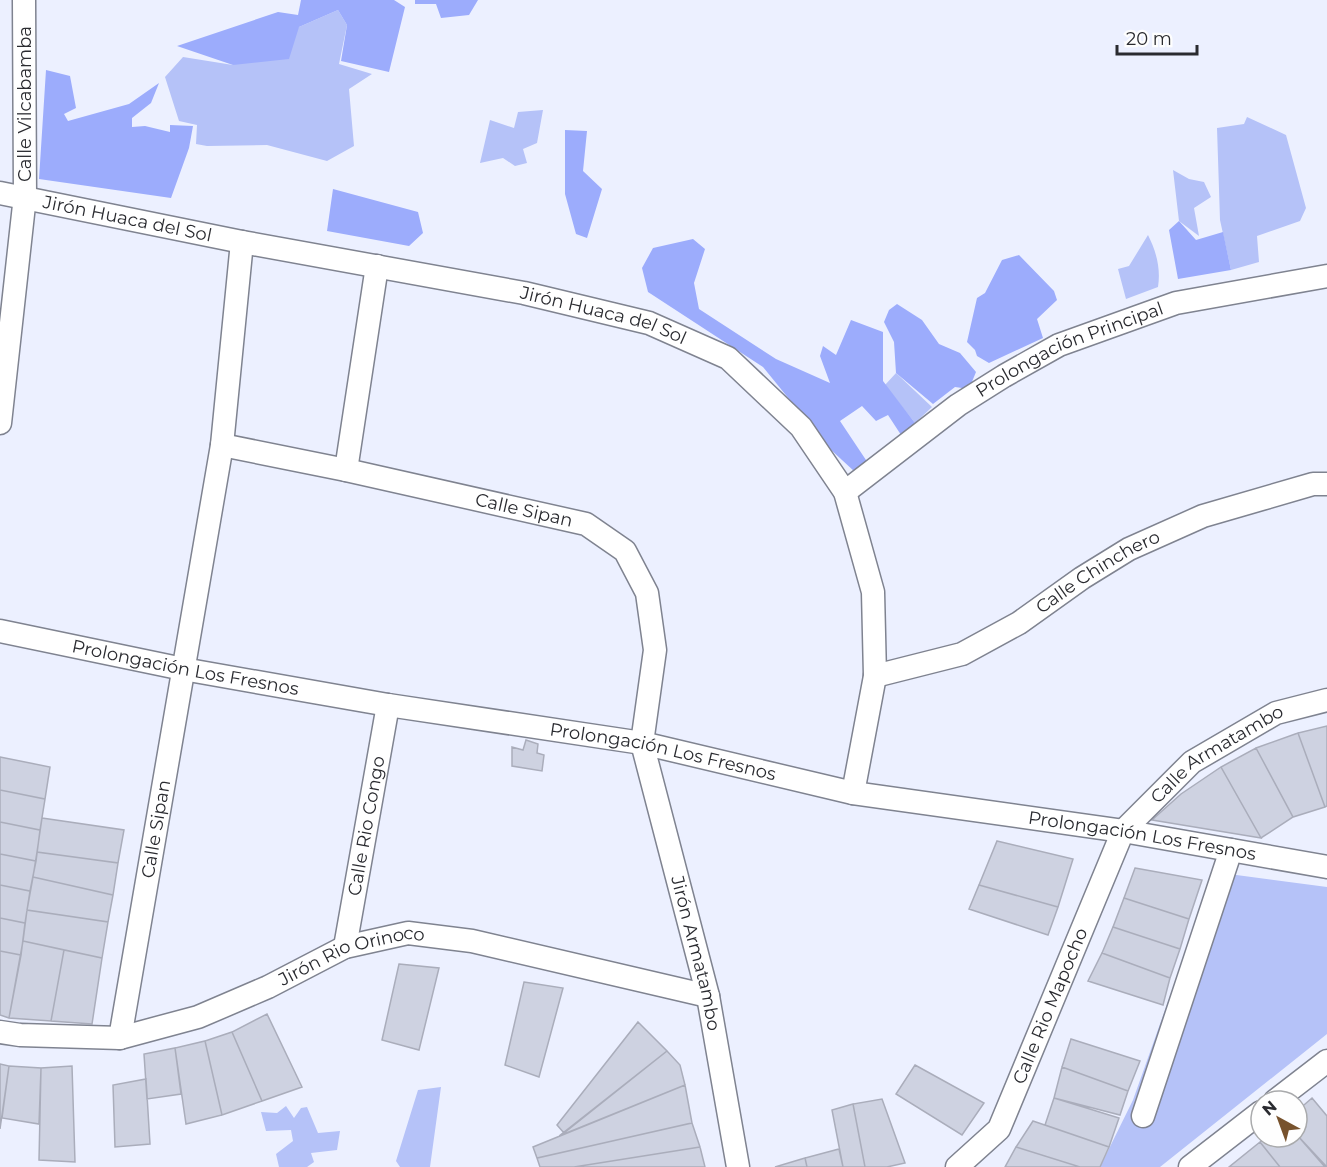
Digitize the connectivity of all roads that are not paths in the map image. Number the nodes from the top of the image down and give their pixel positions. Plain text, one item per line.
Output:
1 (24, 0) edge
2 (0, 193) edge
3 (25, 196) junction
4 (242, 242) junction
5 (376, 266) junction
6 (1327, 276) edge
7 (0, 423) edge
8 (222, 446) junction
9 (346, 470) junction
10 (1327, 484) edge
11 (845, 492) junction
12 (0, 631) edge
13 (183, 669) junction
14 (875, 676) junction
15 (1327, 700) edge
16 (388, 705) junction
17 (642, 743) junction
18 (853, 793) junction
19 (1123, 831) junction
20 (1231, 850) junction
21 (1327, 867) edge
22 (345, 947) junction
23 (708, 996) junction
24 (0, 1032) edge
25 (120, 1038) junction
26 (1327, 1061) edge
27 (1291, 1089) edge
28 (1143, 1116) dead end
29 (1249, 1121) edge
30 (738, 1167) edge
31 (957, 1167) edge
32 (1190, 1167) edge

1 - 3 street, Calle Vilcabamba
2 - 3 street, Jirón Huaca del Sol
3 - 4 street, Jirón Huaca del Sol
3 - 7 street, Calle Vilcabamba
4 - 5 street, Jirón Huaca del Sol
4 - 8 street, Calle Sipan
5 - 9 street
5 - 11 street, Jirón Huaca del Sol
6 - 11 street, Prolongación Principal
8 - 9 street, Calle Sipan
8 - 13 street, Calle Sipan
9 - 17 street, Calle Sipan
10 - 14 street, Calle Chinchero
11 - 14 street, Jirón Huaca del Sol
12 - 13 street, Prolongación Los Fresnos
13 - 16 street, Prolongación Los Fresnos
13 - 25 street, Calle Sipan
14 - 18 street, Jirón Huaca del Sol
15 - 19 street, Calle Armatambo
16 - 17 street, Prolongación Los Fresnos
16 - 22 street, Calle Rio Congo
17 - 18 street, Prolongación Los Fresnos
17 - 23 street, Jirón Armatambo
18 - 19 street, Prolongación Los Fresnos
19 - 20 street, Prolongación Los Fresnos
19 - 31 street, Calle Rio Mapocho
20 - 21 street, Prolongación Los Fresnos
20 - 28 street
22 - 23 street, Jirón Rio Orinoco
22 - 25 street, Jirón Rio Orinoco
23 - 30 street, Jirón Armatambo
24 - 25 street, Jirón Rio Orinoco
26 - 27 street
29 - 32 street

